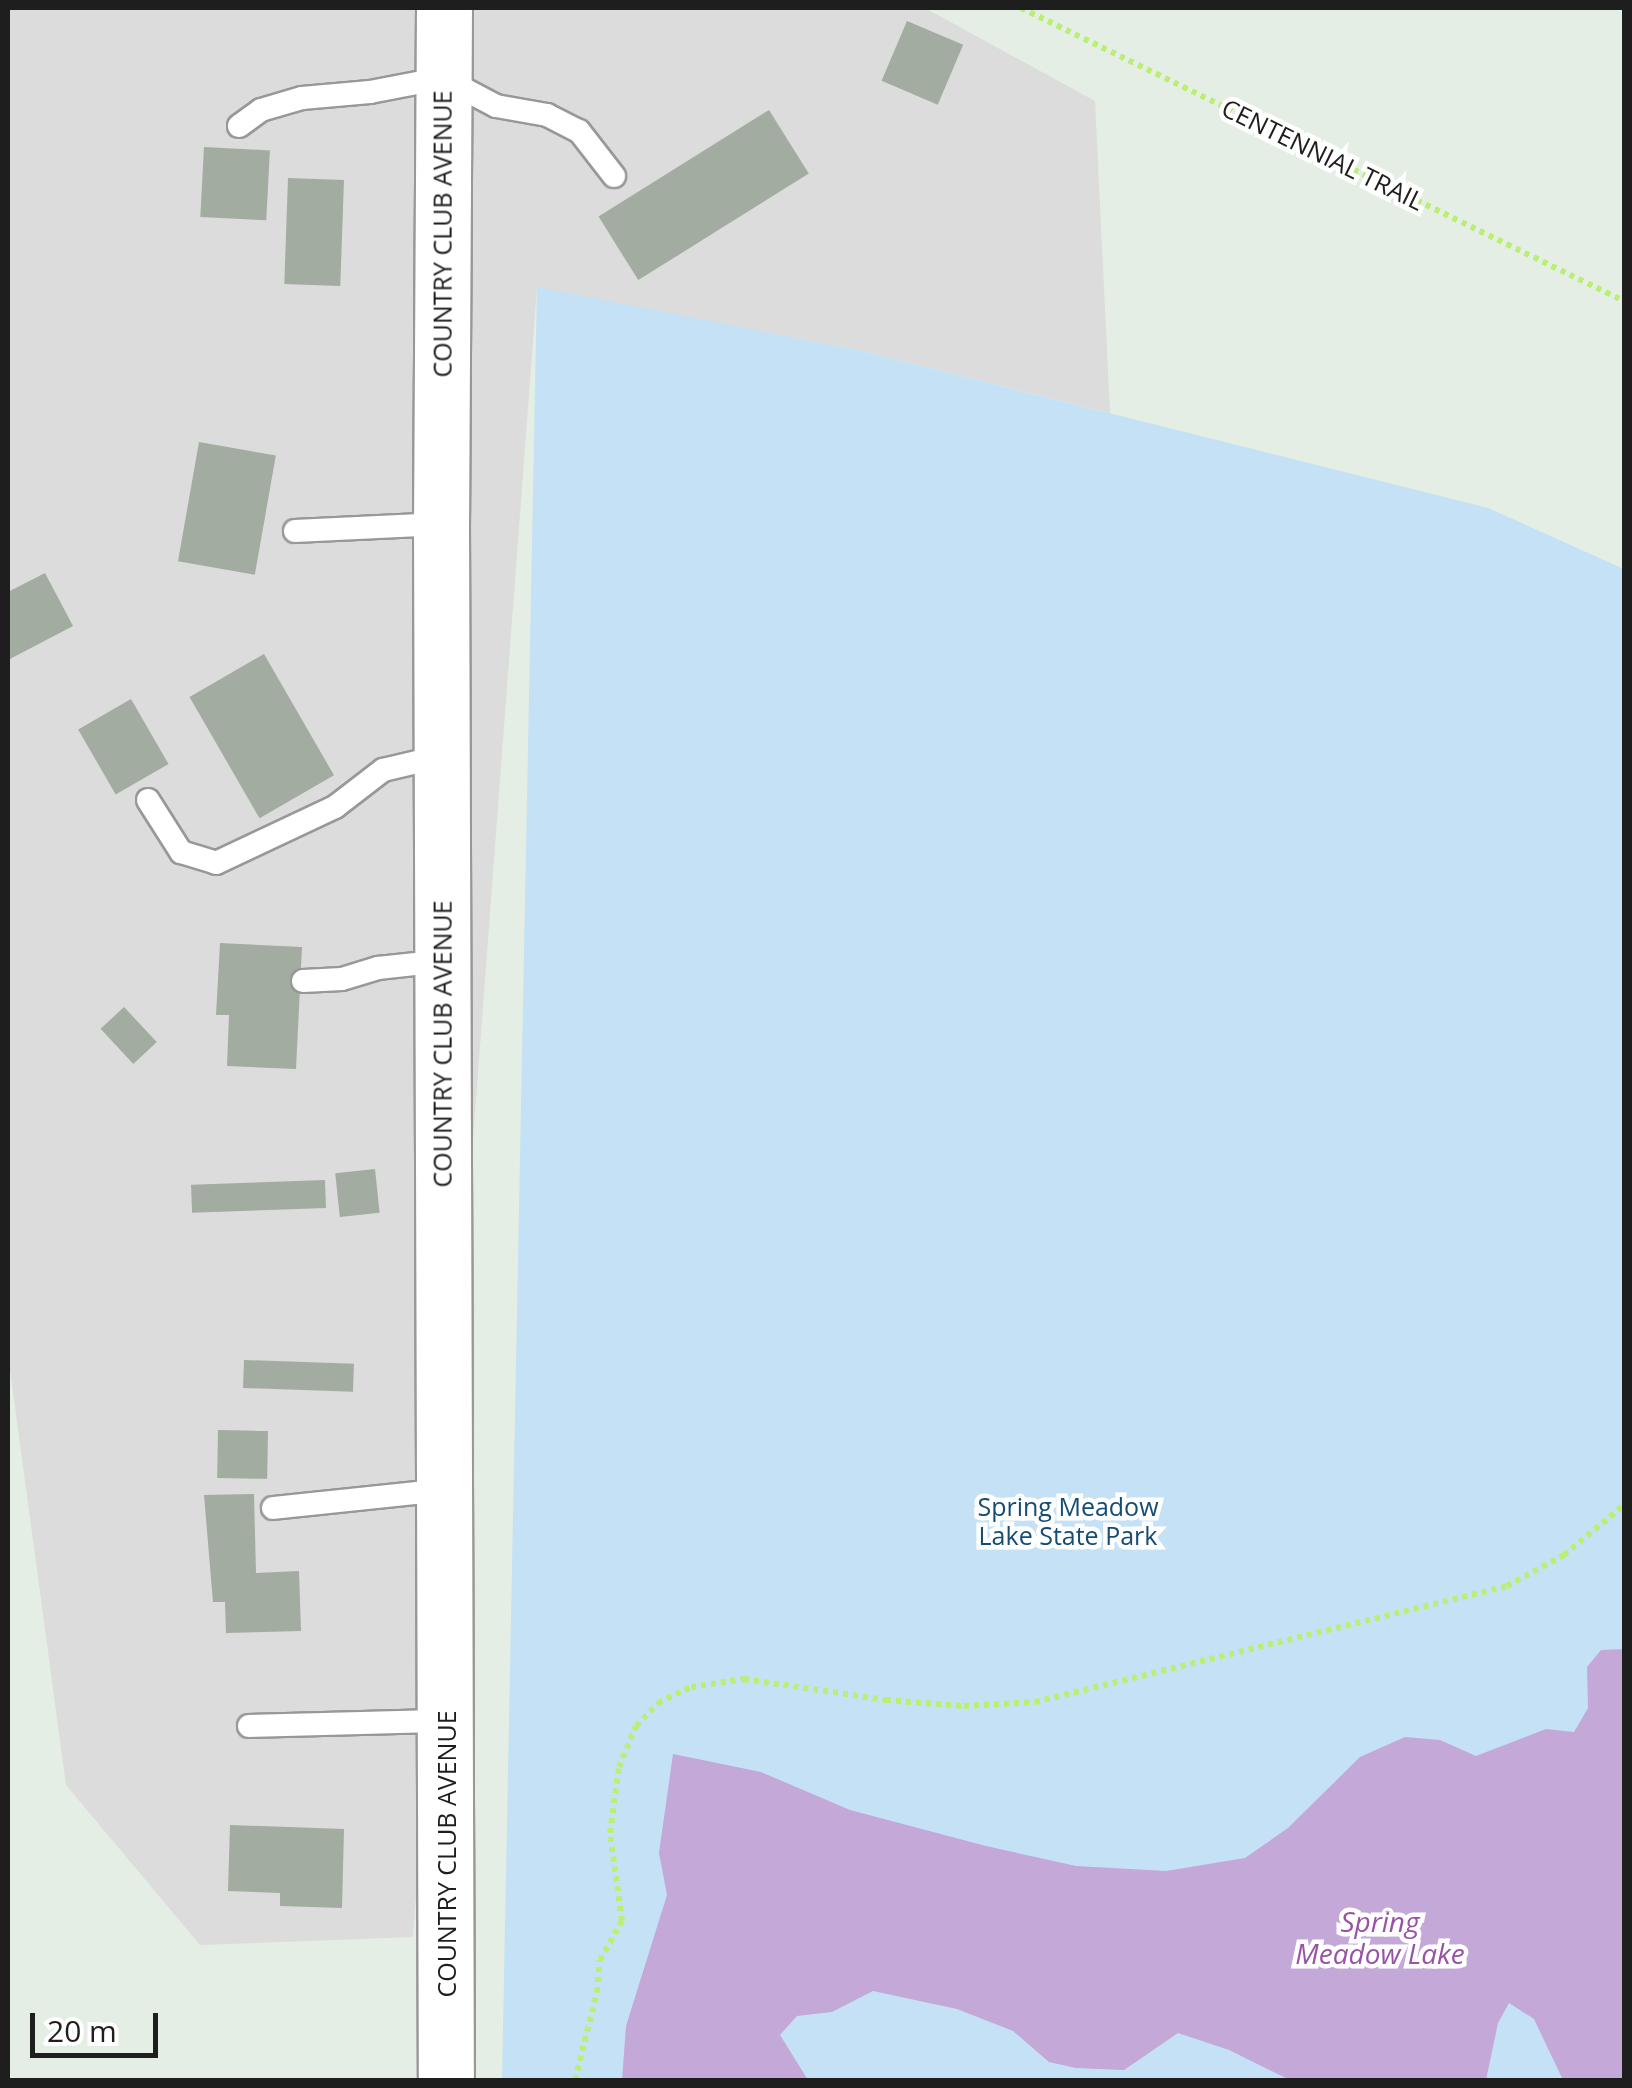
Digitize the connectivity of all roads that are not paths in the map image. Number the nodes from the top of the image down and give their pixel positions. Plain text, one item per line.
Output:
1 (444, 8) edge
2 (443, 78) junction
3 (239, 126) dead end
4 (614, 176) dead end
5 (441, 524) junction
6 (296, 531) dead end
7 (442, 756) junction
8 (148, 800) dead end
9 (442, 961) junction
10 (303, 981) dead end
11 (444, 1490) junction
12 (273, 1508) dead end
13 (446, 1721) junction
14 (248, 1726) dead end
15 (446, 2080) edge

1 - 2 street, COUNTRY CLUB AVENUE
2 - 3 lane
2 - 4 lane
2 - 5 street, COUNTRY CLUB AVENUE
5 - 6 lane
5 - 7 street, COUNTRY CLUB AVENUE
7 - 8 lane
7 - 9 street, COUNTRY CLUB AVENUE
9 - 10 lane
9 - 11 street, COUNTRY CLUB AVENUE
11 - 12 lane
11 - 13 street, COUNTRY CLUB AVENUE
13 - 14 lane
13 - 15 street, COUNTRY CLUB AVENUE

